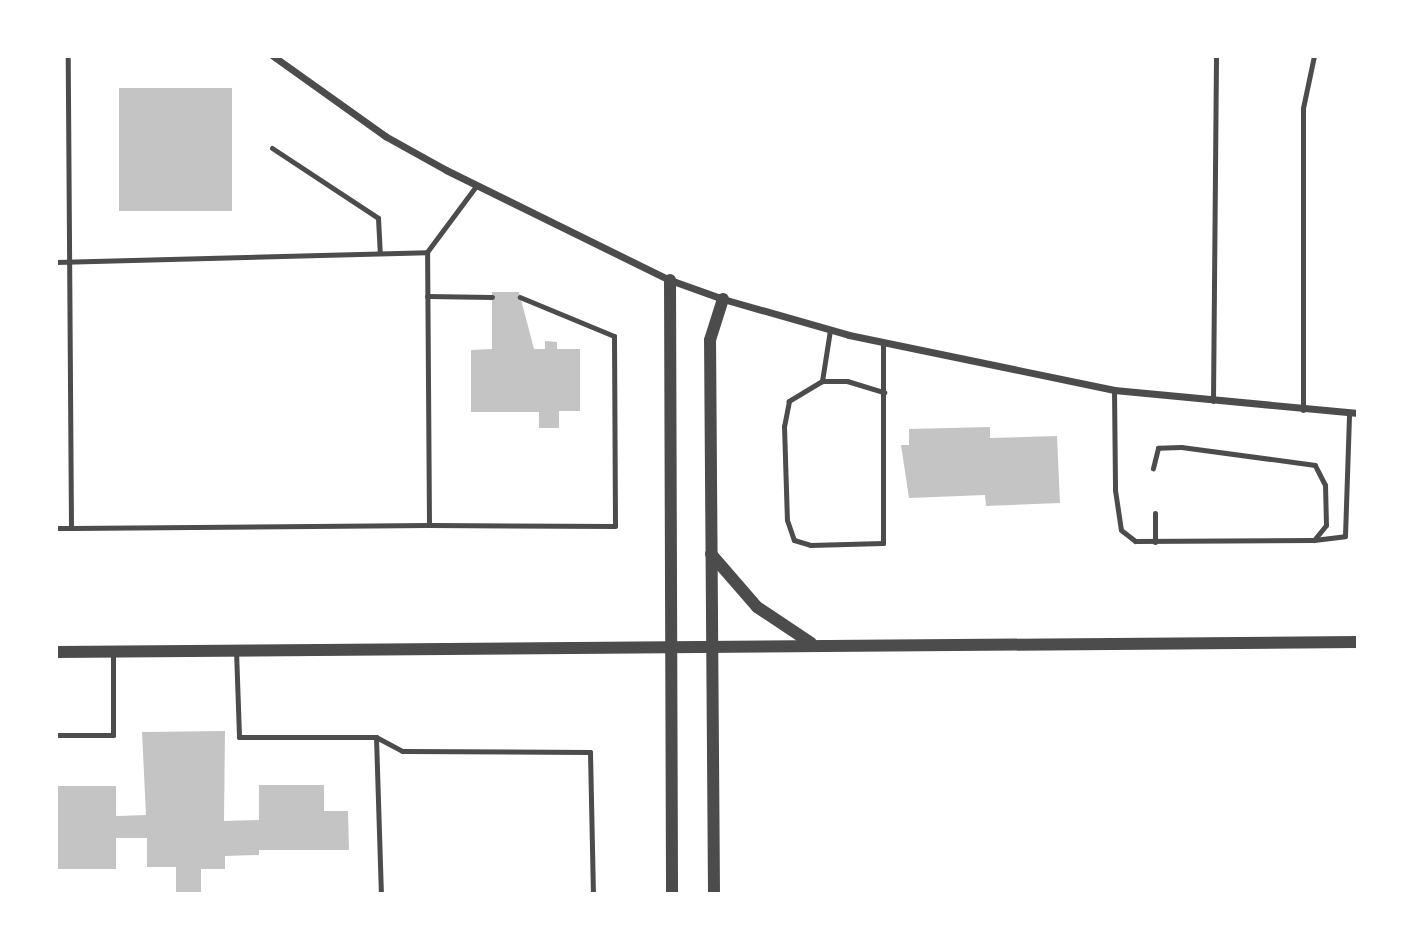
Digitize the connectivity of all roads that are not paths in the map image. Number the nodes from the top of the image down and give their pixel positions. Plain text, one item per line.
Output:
1 (68, 56) edge
2 (273, 56) edge
3 (1216, 56) edge
4 (1314, 56) edge
5 (272, 148) dead end
6 (476, 186) junction
7 (380, 252) junction
8 (427, 252) junction
9 (56, 262) edge
10 (69, 262) junction
11 (670, 280) junction
12 (427, 296) junction
13 (492, 297) dead end
14 (520, 297) dead end
15 (723, 299) junction
16 (830, 330) junction
17 (883, 342) junction
18 (822, 381) junction
19 (1114, 390) junction
20 (884, 392) junction
21 (1213, 401) junction
22 (1303, 410) junction
23 (1349, 413) junction
24 (1358, 413) edge
25 (1153, 468) dead end
26 (1155, 513) dead end
27 (429, 525) junction
28 (56, 528) edge
29 (71, 528) junction
30 (1314, 540) junction
31 (1155, 542) junction
32 (709, 552) junction
33 (1358, 642) edge
34 (671, 645) junction
35 (710, 645) junction
36 (814, 645) junction
37 (236, 650) junction
38 (56, 652) edge
39 (113, 652) junction
40 (56, 735) edge
41 (376, 737) junction
42 (381, 894) edge
43 (593, 894) edge
44 (672, 894) edge
45 (714, 894) edge

1 - 10 lane
2 - 6 street
3 - 21 lane
4 - 22 lane
5 - 7 lane
6 - 8 lane
6 - 11 street
7 - 8 lane
7 - 10 lane
8 - 12 lane
9 - 10 lane
10 - 29 lane
11 - 15 street
11 - 34 street
12 - 13 lane
12 - 27 lane
14 - 27 lane
15 - 16 street
15 - 32 street
16 - 17 street
16 - 18 lane
17 - 19 street
17 - 20 lane
18 - 20 lane
18 - 20 lane
19 - 21 street
19 - 31 lane
21 - 22 street
22 - 23 street
23 - 24 street
23 - 30 lane
25 - 30 lane
26 - 31 lane
27 - 29 lane
28 - 29 lane
30 - 31 lane
32 - 35 street
32 - 36 street
33 - 36 street
34 - 35 street
34 - 37 street
34 - 44 street
35 - 36 street
35 - 45 street
37 - 39 street
37 - 41 lane
38 - 39 street
39 - 40 lane
41 - 42 lane
41 - 43 lane

